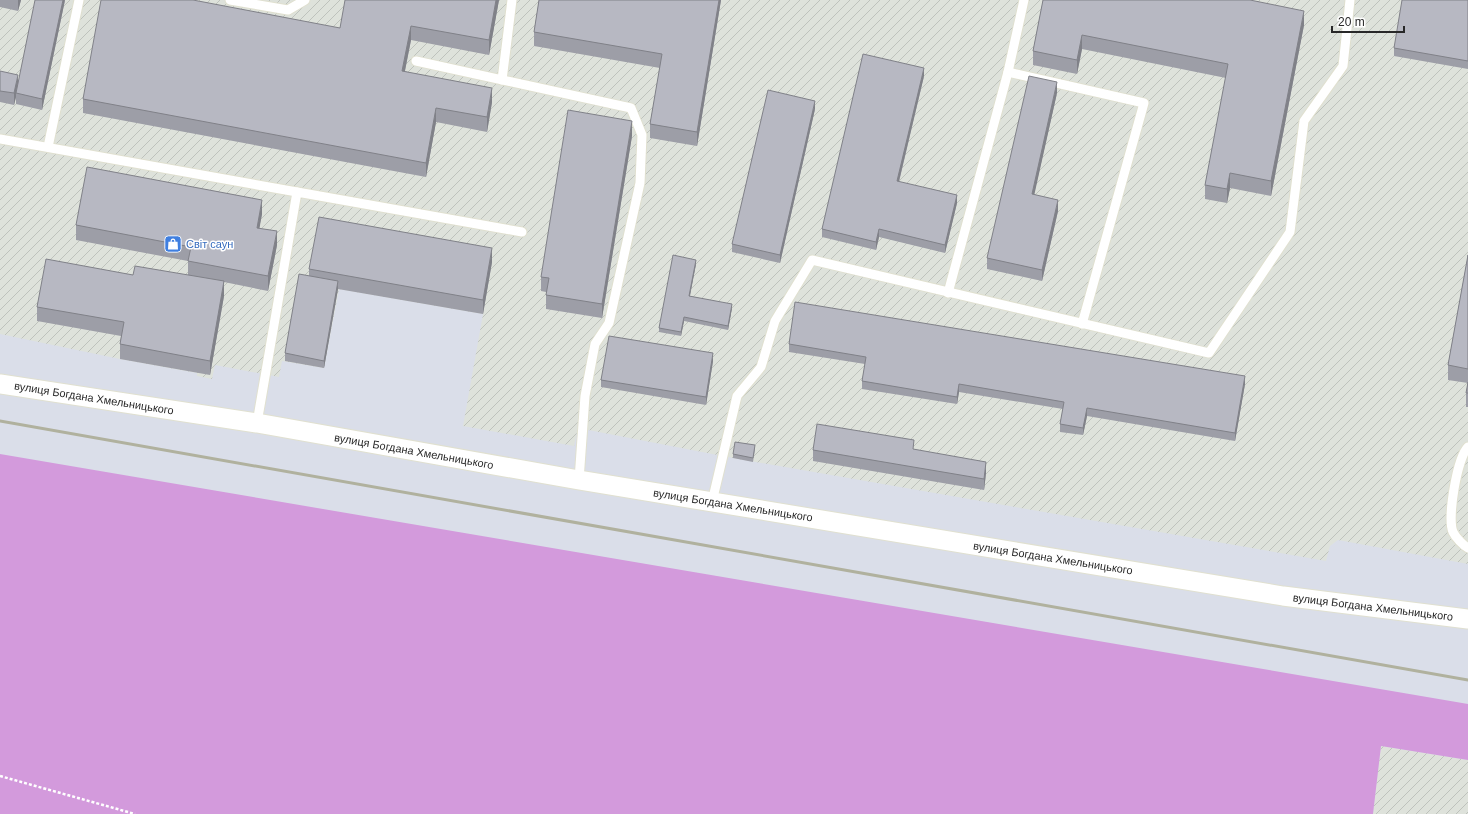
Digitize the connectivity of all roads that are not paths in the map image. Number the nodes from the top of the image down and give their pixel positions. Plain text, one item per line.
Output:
1 (79, 0) edge
2 (230, 0) edge
3 (305, 0) edge
4 (512, 0) edge
5 (1024, 0) edge
6 (1350, 0) edge
7 (416, 61) dead end
8 (1008, 72) junction
9 (502, 80) junction
10 (0, 139) edge
11 (48, 147) junction
12 (297, 192) junction
13 (522, 232) dead end
14 (948, 293) junction
15 (1082, 324) junction
16 (0, 384) edge
17 (256, 423) junction
18 (1468, 447) edge
19 (579, 480) junction
20 (712, 502) junction
21 (1468, 548) edge
22 (1468, 619) edge

1 - 11 lane
2 - 3 lane
4 - 9 lane
5 - 8 lane
6 - 15 lane
7 - 9 lane
8 - 14 lane
8 - 15 lane
9 - 19 lane
10 - 11 lane
11 - 12 lane
12 - 13 lane
12 - 17 lane
14 - 15 lane
14 - 20 lane
16 - 17 street, вулиця Богдана Хмельницького
17 - 19 street, вулиця Богдана Хмельницького
18 - 21 lane
19 - 20 street, вулиця Богдана Хмельницького
20 - 22 street, вулиця Богдана Хмельницького

